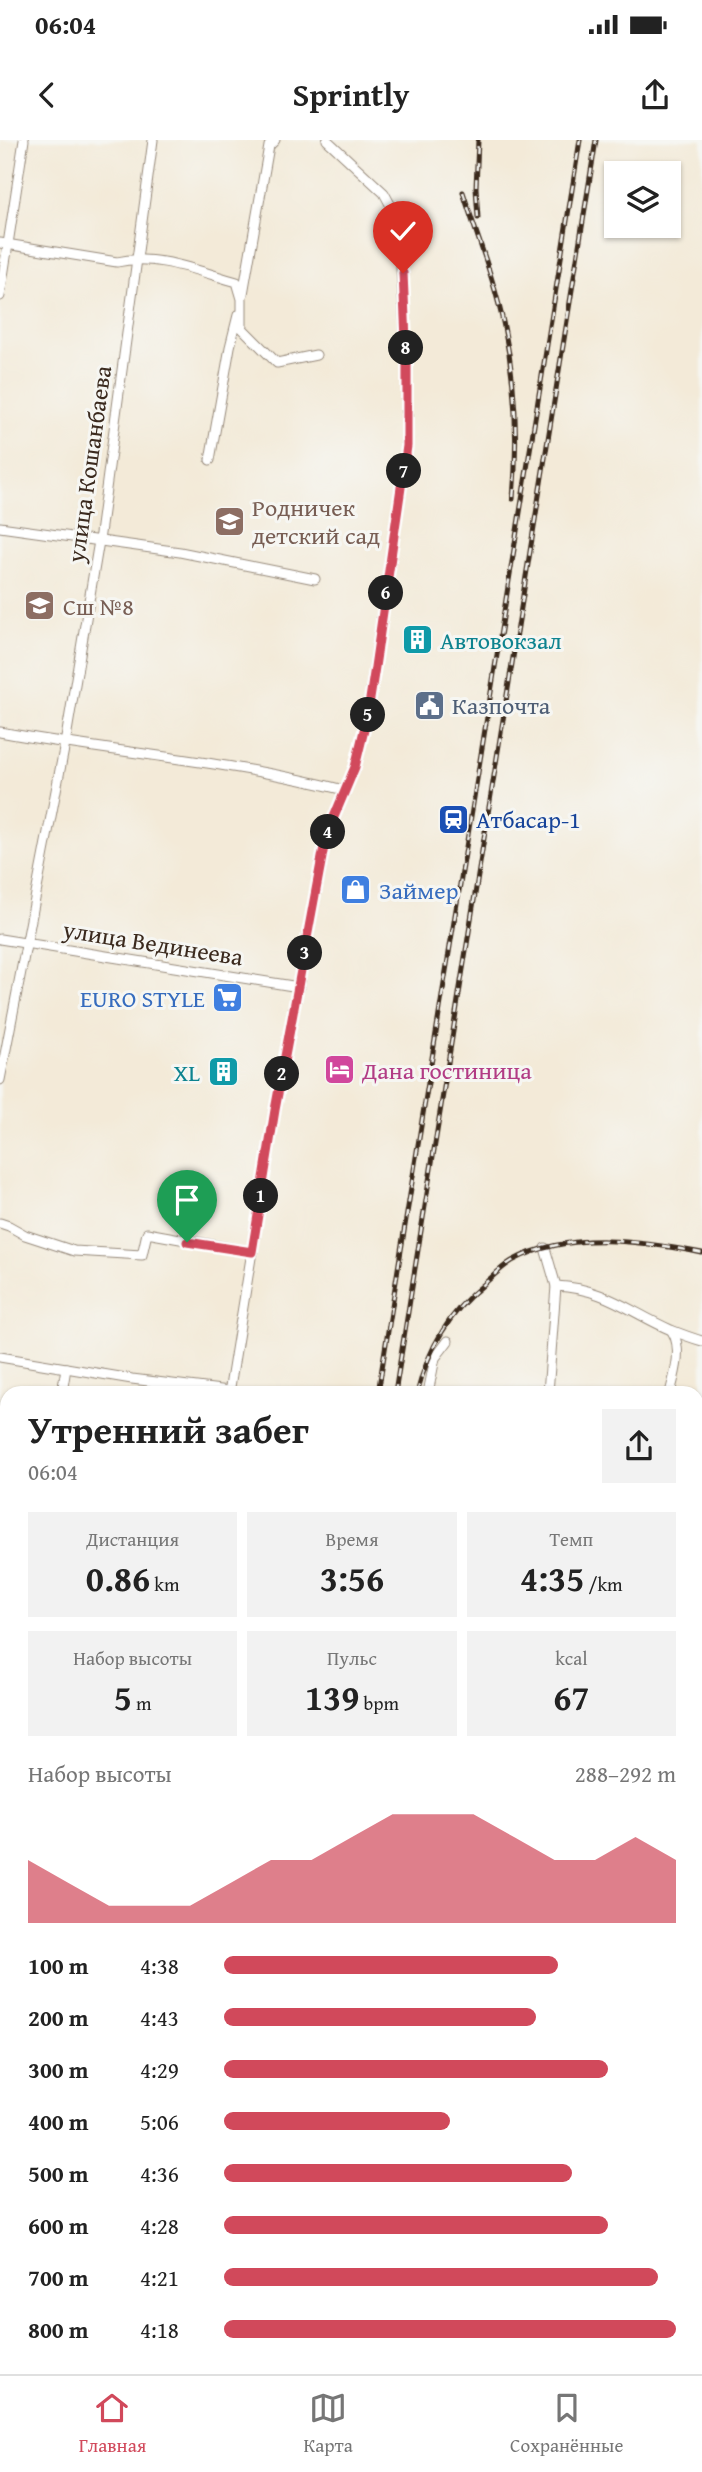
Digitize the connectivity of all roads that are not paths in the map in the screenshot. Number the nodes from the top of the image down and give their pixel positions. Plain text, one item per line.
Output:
1 (24, 140) edge
2 (153, 140) edge
3 (275, 140) edge
4 (327, 140) edge
5 (4, 244) edge
6 (136, 258) junction
7 (0, 296) edge
8 (242, 299) junction
9 (316, 355) dead end
10 (210, 460) dead end
11 (0, 527) edge
12 (99, 541) junction
13 (315, 579) dead end
14 (0, 732) edge
15 (65, 744) junction
16 (344, 790) junction
17 (0, 939) edge
18 (27, 943) junction
19 (299, 987) junction
20 (0, 1080) edge
21 (0, 1223) edge
22 (545, 1248) dead end
23 (252, 1252) junction
24 (556, 1286) junction
25 (670, 1330) junction
26 (448, 1341) dead end
27 (702, 1342) edge
28 (0, 1357) edge
29 (66, 1368) junction
30 (63, 1386) edge
31 (184, 1386) edge
32 (230, 1386) edge
33 (429, 1386) edge
34 (549, 1386) edge
35 (672, 1386) edge

1 - 5 street
2 - 6 street, улица Кошанбаева
3 - 8 street
4 - 16 street
5 - 6 street
5 - 7 street
6 - 8 street
6 - 12 street, улица Кошанбаева
8 - 9 street
8 - 10 street
11 - 12 street
12 - 13 street
12 - 15 street, улица Кошанбаева
14 - 15 street
15 - 16 street
15 - 18 street, улица Кошанбаева
16 - 19 street
17 - 18 street, улица Вединеева
18 - 19 street, улица Вединеева
18 - 20 street, улица Кошанбаева
19 - 23 street
21 - 23 street
22 - 24 street
23 - 32 street
24 - 25 street
24 - 34 street
25 - 27 street
25 - 35 street
26 - 33 street
28 - 29 street
29 - 30 street
29 - 31 street

